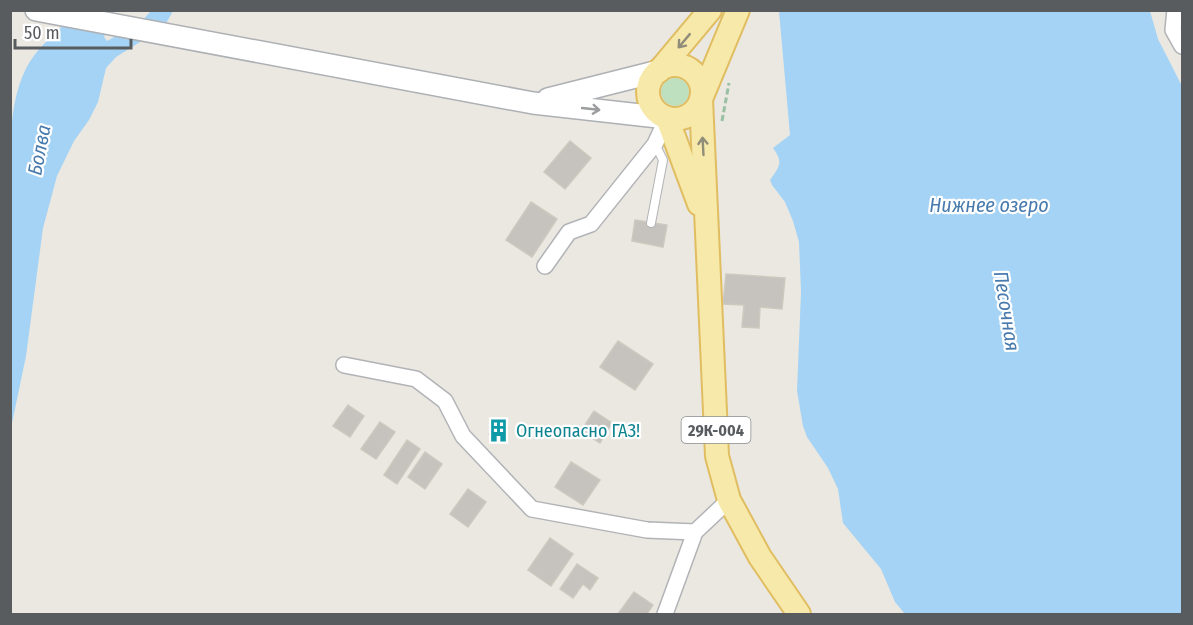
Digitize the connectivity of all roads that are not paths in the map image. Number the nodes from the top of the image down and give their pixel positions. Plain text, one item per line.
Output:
1 (36, 10) edge
2 (710, 10) edge
3 (738, 10) edge
4 (1175, 10) edge
5 (1182, 46) edge
6 (658, 71) junction
7 (701, 99) junction
8 (533, 103) junction
9 (667, 118) junction
10 (655, 144) junction
11 (651, 223) dead end
12 (707, 225) junction
13 (545, 266) dead end
14 (344, 365) dead end
15 (729, 500) junction
16 (696, 532) junction
17 (664, 615) edge
18 (799, 615) edge

1 - 8 main road
2 -> 6 main road, 29К-004
3 - 7 main road
4 - 5 street
6 - 7 main road
6 - 8 main road
6 - 9 main road, 29К-004
7 - 9 main road
12 -> 7 main road
8 -> 9 main road
9 - 10 street
9 - 12 main road, 29К-004
10 - 11 lane
10 - 13 street
12 - 15 main road, 29К-004
14 - 16 street
15 - 16 street
15 - 18 main road, 29К-004
16 - 17 street

